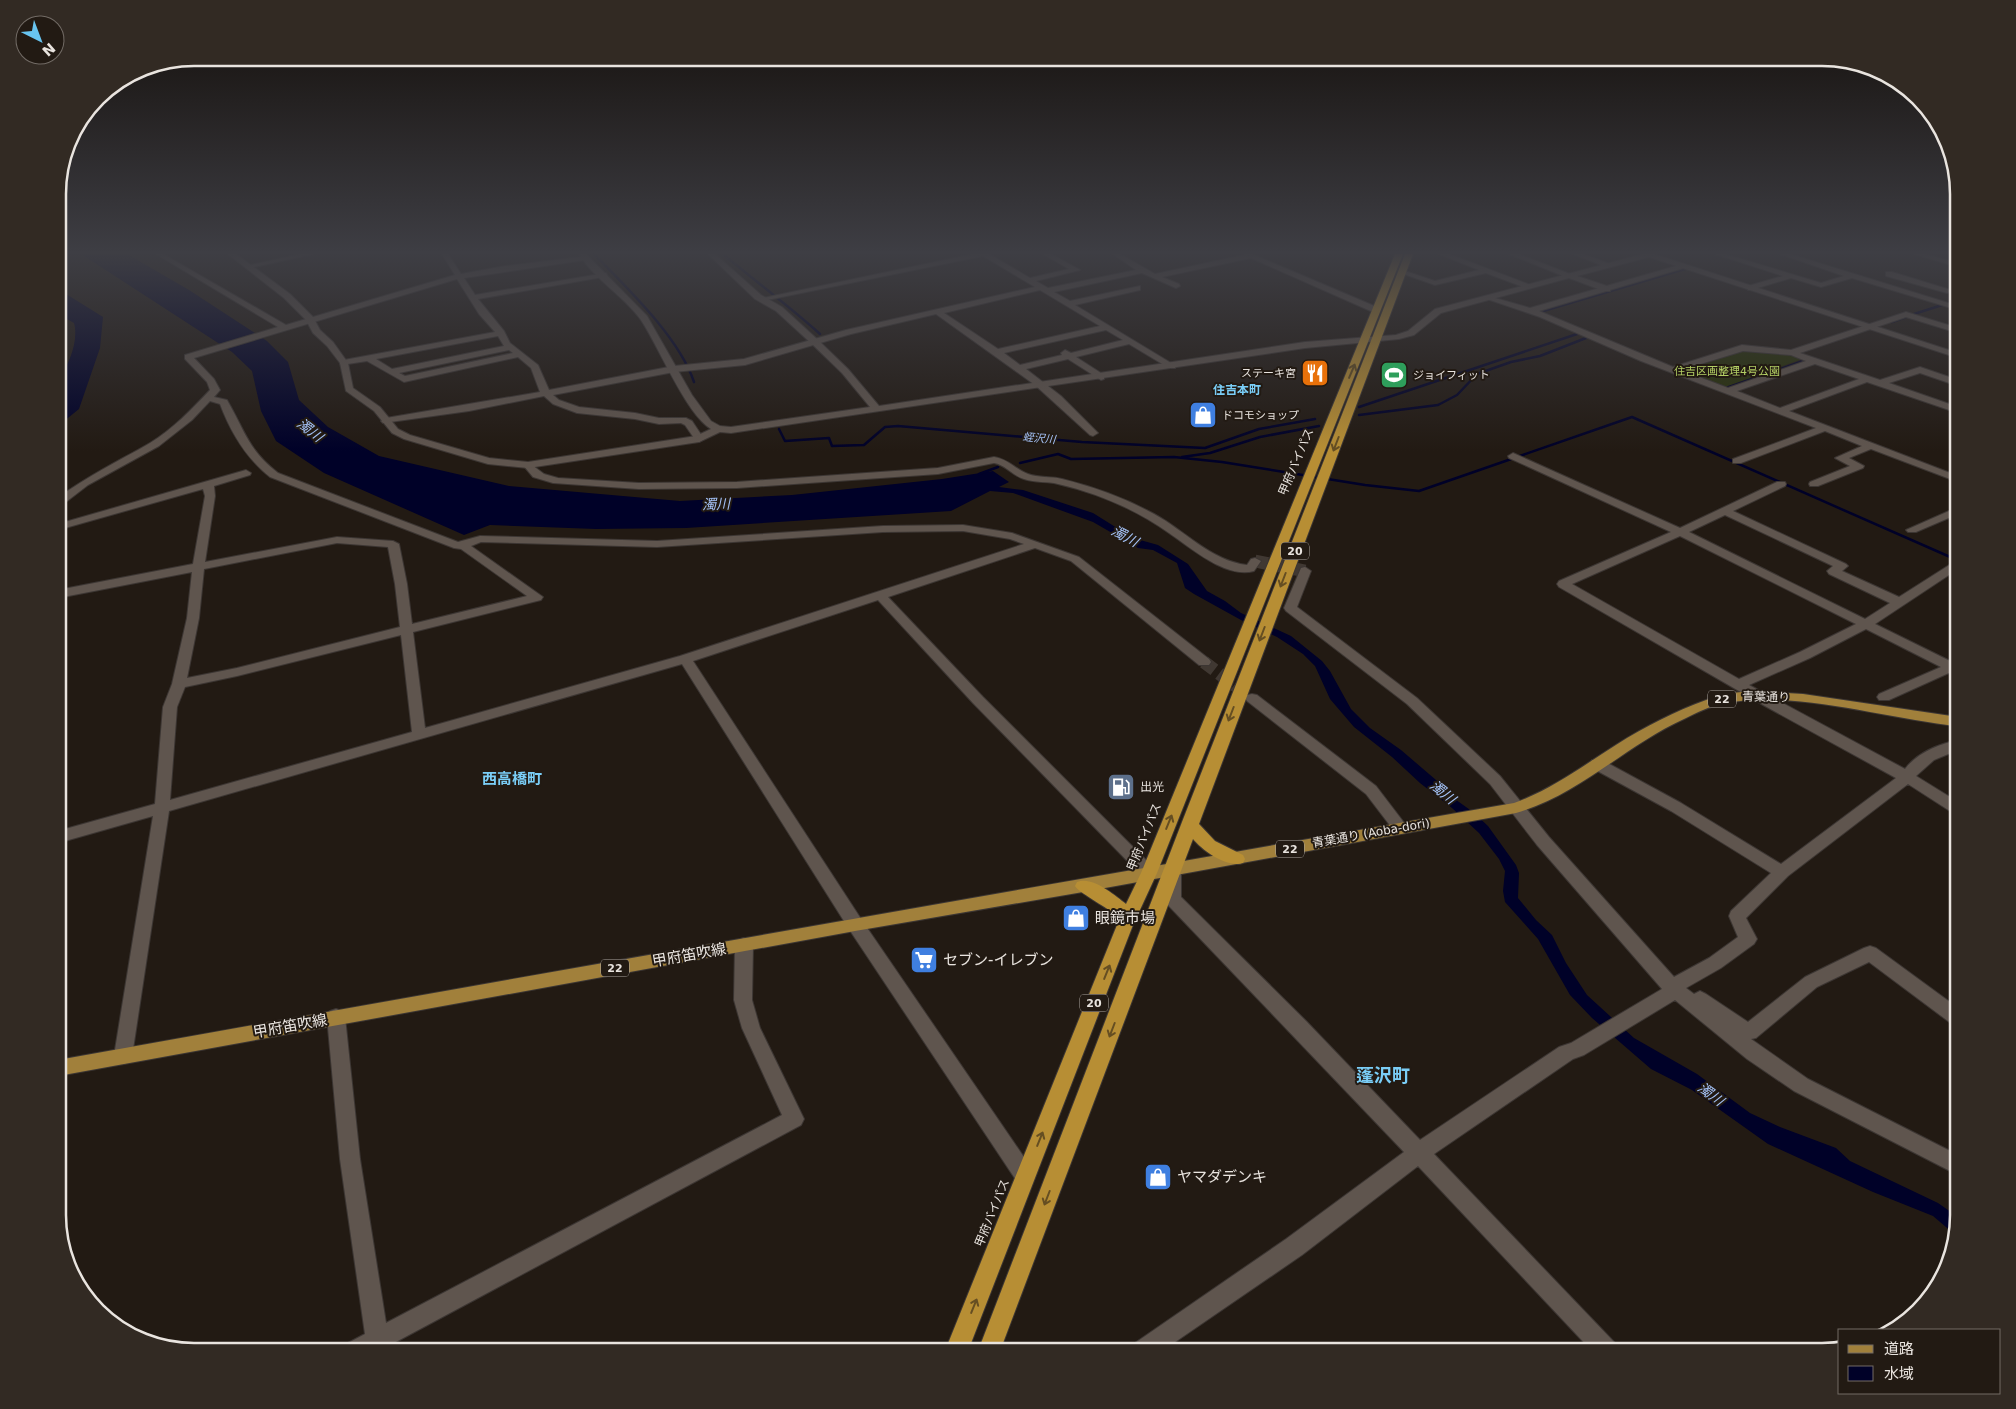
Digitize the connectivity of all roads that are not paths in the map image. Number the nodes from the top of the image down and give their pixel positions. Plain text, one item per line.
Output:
1 (310, 319) edge
2 (267, 320) edge
3 (308, 320) edge
4 (490, 320) edge
5 (645, 320) edge
6 (791, 320) edge
7 (903, 320) edge
8 (950, 320) edge
9 (1095, 320) edge
10 (1372, 320) edge
11 (1383, 320) edge
12 (1428, 320) edge
13 (1551, 320) edge
14 (1850, 320) edge
15 (1888, 320) edge
16 (1924, 320) edge
17 (1869, 326) junction
18 (1107, 327) junction
19 (1950, 328) edge
20 (282, 329) junction
21 (501, 333) junction
22 (1376, 338) junction
23 (1365, 339) junction
24 (1047, 341) junction
25 (1130, 341) junction
26 (815, 342) junction
27 (510, 347) junction
28 (998, 352) junction
29 (1792, 353) junction
30 (1950, 353) edge
31 (519, 354) junction
32 (1069, 356) junction
33 (368, 358) junction
34 (1814, 361) junction
35 (344, 363) junction
36 (1172, 366) junction
37 (1019, 368) junction
38 (678, 369) junction
39 (1673, 370) junction
40 (391, 372) junction
41 (1101, 376) junction
42 (1867, 379) junction
43 (1950, 380) edge
44 (1880, 383) junction
45 (1042, 385) junction
46 (1729, 391) junction
47 (544, 392) junction
48 (208, 398) junction
49 (1950, 407) edge
50 (876, 408) junction
51 (1780, 411) junction
52 (386, 421) junction
53 (1825, 428) junction
54 (718, 429) junction
55 (1093, 433) dead end
56 (699, 439) junction
57 (1872, 446) junction
58 (1512, 456) dead end
59 (1737, 461) dead end
60 (528, 465) junction
61 (246, 473) dead end
62 (1950, 476) edge
63 (84, 483) junction
64 (208, 484) junction
65 (1780, 484) dead end
66 (1814, 484) dead end
67 (67, 493) edge
68 (67, 496) edge
69 (1725, 511) junction
70 (1950, 513) edge
71 (67, 524) edge
72 (1912, 530) dead end
73 (1680, 532) junction
74 (1036, 544) junction
75 (464, 546) junction
76 (1255, 561) tunnel mouth
77 (198, 567) junction
78 (1950, 569) edge
79 (1305, 571) dead end
80 (67, 592) edge
81 (880, 594) junction
82 (1899, 602) junction
83 (1866, 624) junction
84 (406, 630) junction
85 (685, 659) junction
86 (1204, 662) tunnel mouth
87 (1950, 664) edge
88 (1950, 670) edge
89 (179, 684) junction
90 (1739, 684) junction
91 (1756, 695) junction
92 (1884, 697) dead end
93 (1252, 698) tunnel mouth
94 (1950, 721) edge
95 (419, 734) junction
96 (1950, 748) edge
97 (1597, 764) junction
98 (1906, 777) junction
99 (1950, 804) edge
100 (162, 807) junction
101 (1514, 808) junction
102 (1190, 822) junction
103 (1403, 827) junction
104 (67, 834) edge
105 (1237, 859) junction
106 (1173, 870) junction
107 (1782, 872) junction
108 (1149, 873) junction
109 (1082, 886) junction
110 (854, 924) junction
111 (1125, 925) junction
112 (744, 945) junction
113 (1674, 992) junction
114 (1950, 1012) edge
115 (336, 1017) junction
116 (123, 1056) junction
117 (67, 1066) edge
118 (1417, 1154) junction
119 (1950, 1162) edge
120 (1025, 1176) junction
121 (377, 1340) junction
122 (372, 1343) edge
123 (960, 1343) edge
124 (992, 1343) edge
125 (1160, 1343) edge
126 (1598, 1343) edge

1 - 35 street
2 - 20 street
3 - 20 street
4 - 21 street
5 - 38 street
6 - 26 street
7 - 26 street
8 - 28 street
9 - 18 street
10 - 23 highway, 甲府バイパス / 20
11 - 22 highway, 20
12 - 22 street
13 - 39 street
14 - 17 street
15 - 17 street
16 - 19 street
17 - 29 street
17 - 30 street
18 - 24 street
18 - 25 street
20 - 48 street
21 - 27 street
21 - 33 street
22 - 23 street
22 -> 102 highway, 20
23 - 36 street
108 -> 23 highway, 甲府バイパス / 20
24 - 28 street
24 - 32 street
25 - 32 street
25 - 36 street
26 - 38 street
26 - 50 street
27 - 31 street
27 - 40 street
28 - 37 street
29 - 34 street
29 - 39 street
31 - 40 street
31 - 47 street
32 - 37 street
32 - 41 street
33 - 35 street
33 - 40 street
34 - 42 street
34 - 46 street
35 - 52 street
36 - 41 street
37 - 45 street
38 - 47 street
38 - 54 street
39 - 46 street
41 - 45 street
42 - 44 street
42 - 51 street
43 - 44 street
44 - 49 street
45 - 50 street
45 - 55 street
46 - 51 street
47 - 52 street
47 - 56 street
48 - 63 street
48 - 75 street
50 - 54 street
51 - 53 street
52 - 60 street
53 - 57 street
53 - 59 street
54 - 56 street
56 - 60 street
57 - 62 street
57 - 66 street
58 - 73 street
60 - 76 street
61 - 64 street
63 - 67 street
63 - 68 street
64 - 71 street
64 - 77 street
65 - 69 street
69 - 73 street
69 - 82 street
70 - 72 street
73 - 83 street
73 - 90 street
74 - 75 street
74 - 81 street
74 - 86 street
75 - 84 street
77 - 80 street
77 - 84 street
77 - 89 street
78 - 82 street
79 - 101 street
81 - 85 street
81 - 108 street
82 - 83 street
83 - 87 street
83 - 90 street
84 - 89 street
84 - 95 street
85 - 95 street
85 - 110 street
88 - 92 street
89 - 100 street
90 - 91 street
91 - 94 main road, 青葉通り / 22
91 - 97 main road, 青葉通り / 22
91 - 98 street
93 - 103 street
95 - 100 street
96 - 98 street
97 - 101 main road, 青葉通り / 22
97 - 107 street
98 - 99 street
98 - 107 street
100 - 104 street
100 - 116 street
101 - 103 main road, 青葉通り (Aoba-dori) / 22
101 - 113 street
102 - 105 highway
102 - 106 highway, 20
103 - 105 main road, 青葉通り (Aoba-dori) / 22
105 - 106 main road, 青葉通り (Aoba-dori) / 22
106 - 108 main road, 甲府笛吹線 / 22
106 - 118 street
106 -> 124 highway, 20
107 - 113 street
108 - 109 main road, 甲府笛吹線 / 22
108 - 111 highway, 甲府バイパス / 20
109 - 110 main road, 甲府笛吹線 / 22
109 - 111 highway
110 - 112 main road, 甲府笛吹線 / 22
110 - 120 street
120 -> 111 highway, 甲府バイパス / 20
112 - 115 main road, 甲府笛吹線 / 22
112 - 121 street
113 - 114 street
113 - 118 street
113 - 119 street
115 - 116 main road, 甲府笛吹線 / 22
115 - 121 street
116 - 117 main road, 甲府笛吹線 / 22
118 - 125 street
118 - 126 street
123 -> 120 highway, 甲府バイパス / 20
121 - 122 street

